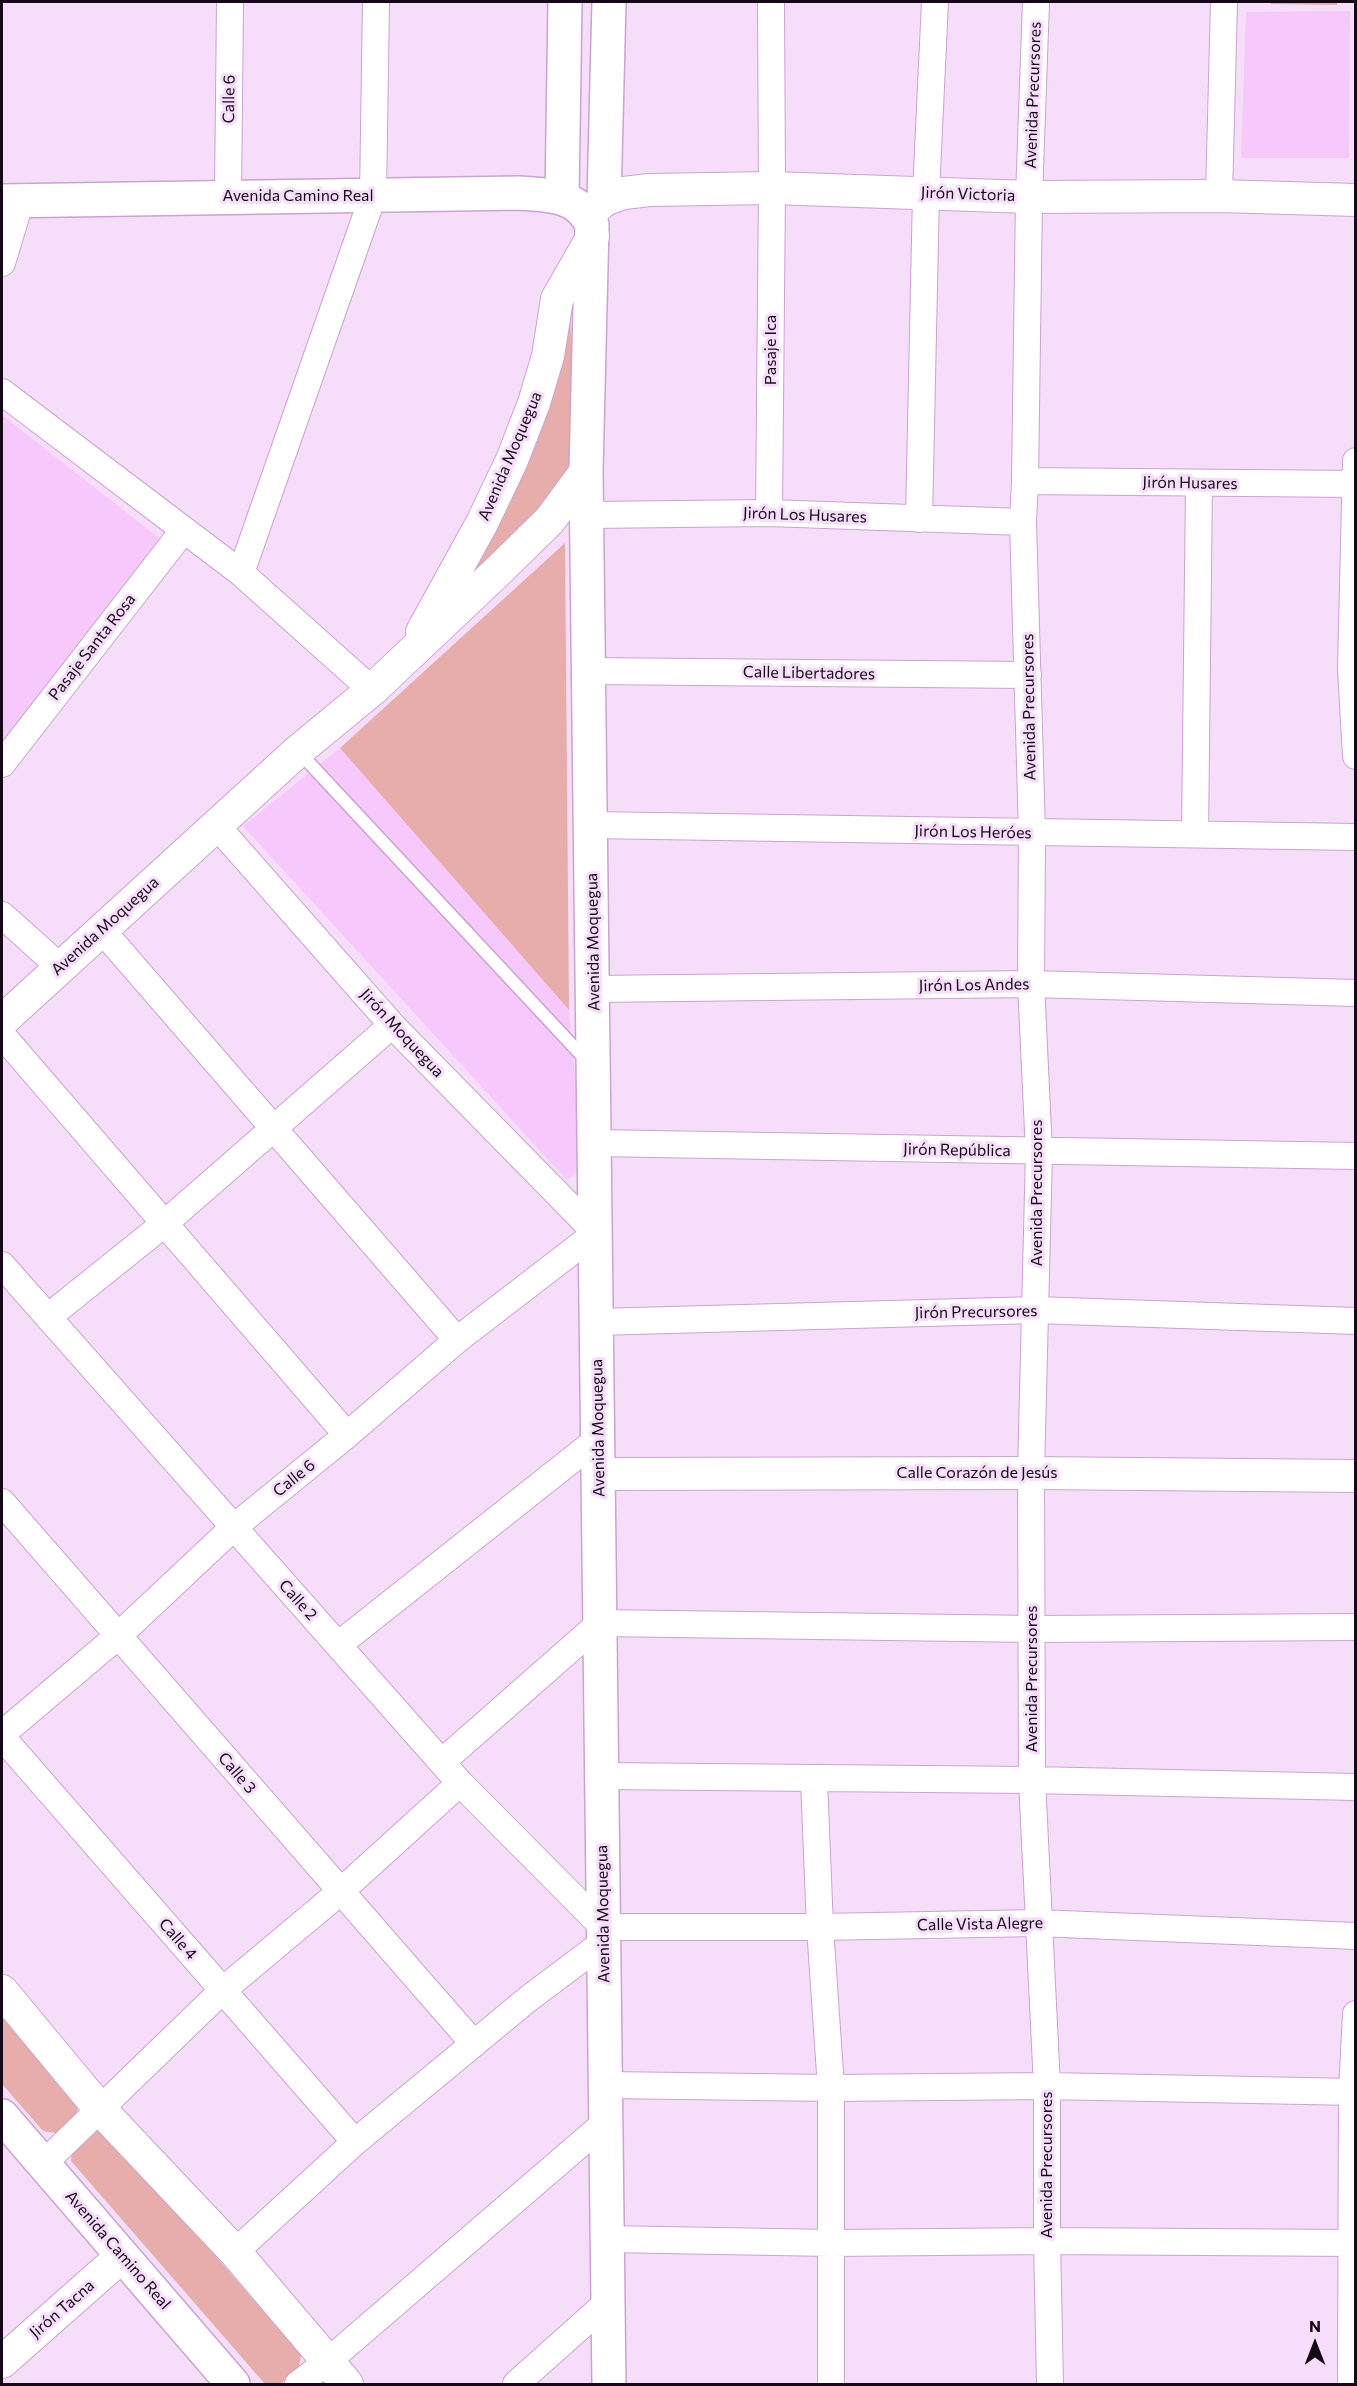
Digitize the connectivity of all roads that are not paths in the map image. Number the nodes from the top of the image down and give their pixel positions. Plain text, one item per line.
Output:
1 (230, 2) edge
2 (376, 2) edge
3 (565, 2) edge
4 (609, 2) edge
5 (771, 2) edge
6 (935, 2) edge
7 (1036, 2) edge
8 (1224, 2) edge
9 (772, 188) junction
10 (926, 193) junction
11 (228, 196) junction
12 (373, 196) junction
13 (1029, 196) junction
14 (1219, 196) junction
15 (1356, 200) edge
16 (11, 201) edge
17 (587, 212) junction
18 (2, 263) edge
19 (2, 392) edge
20 (586, 471) junction
21 (1355, 477) edge
22 (1026, 481) junction
23 (1199, 484) junction
24 (769, 513) junction
25 (588, 515) junction
26 (919, 519) junction
27 (1023, 522) junction
28 (183, 531) junction
29 (241, 573) junction
30 (1354, 669) edge
31 (589, 671) junction
32 (1028, 675) junction
33 (372, 690) junction
34 (298, 751) junction
35 (1356, 756) edge
36 (2, 764) edge
37 (216, 825) junction
38 (591, 825) junction
39 (1032, 833) junction
40 (1195, 834) junction
41 (1356, 837) edge
42 (2, 915) edge
43 (101, 929) junction
44 (60, 967) junction
45 (1031, 984) junction
46 (593, 989) junction
47 (1356, 993) edge
48 (2, 1021) edge
49 (392, 1025) junction
50 (2, 1035) edge
51 (594, 1068) junction
52 (274, 1128) junction
53 (595, 1143) junction
54 (1039, 1152) junction
55 (1356, 1156) edge
56 (164, 1224) junction
57 (596, 1233) junction
58 (2, 1265) edge
59 (1036, 1310) junction
60 (48, 1317) junction
61 (1356, 1320) edge
62 (597, 1322) junction
63 (457, 1341) junction
64 (347, 1435) junction
65 (598, 1438) junction
66 (1031, 1473) junction
67 (598, 1474) junction
68 (1356, 1476) edge
69 (2, 1502) edge
70 (234, 1527) junction
71 (600, 1623) junction
72 (1356, 1627) edge
73 (1033, 1629) junction
74 (118, 1636) junction
75 (338, 1645) junction
76 (2, 1735) edge
77 (443, 1761) junction
78 (602, 1776) junction
79 (814, 1780) junction
80 (1032, 1780) junction
81 (460, 1783) junction
82 (1356, 1787) edge
83 (340, 1892) junction
84 (1038, 1923) junction
85 (820, 1927) junction
86 (604, 1935) junction
87 (1356, 1936) edge
88 (223, 1990) junction
89 (2, 1991) edge
90 (1356, 2014) edge
91 (474, 2044) junction
92 (605, 2085) junction
93 (1047, 2086) junction
94 (831, 2088) junction
95 (1354, 2092) edge
96 (99, 2108) junction
97 (2, 2116) edge
98 (606, 2122) junction
99 (356, 2142) junction
100 (43, 2164) junction
101 (607, 2240) junction
102 (1047, 2241) junction
103 (831, 2243) junction
104 (1353, 2243) edge
105 (235, 2252) junction
106 (122, 2256) junction
107 (608, 2302) junction
108 (2, 2362) edge
109 (337, 2373) edge
110 (233, 2385) edge
111 (298, 2385) edge
112 (516, 2385) edge
113 (609, 2385) edge
114 (831, 2385) edge
115 (1050, 2385) edge
116 (1351, 2385) edge

1 - 11 street, Calle 6
2 - 12 street
3 - 17 main road, Avenida Moquegua
4 - 17 main road, Avenida Moquegua
5 - 9 street, Pasaje Ica
6 - 10 street
7 - 13 street, Avenida Precursores
8 - 14 street
9 - 10 street, Jirón Victoria
9 - 17 street, Jirón Victoria
9 - 24 street, Pasaje Ica
10 - 13 street, Jirón Victoria
10 - 26 street
11 - 12 main road, Avenida Camino Real
11 - 16 main road, Avenida Camino Real
12 - 17 main road, Avenida Camino Real
12 - 29 street
13 - 14 street, Jirón Victoria
13 - 22 street, Avenida Precursores
14 - 15 street, Jirón Victoria
16 - 18 street
17 - 20 main road, Avenida Moquegua
17 - 33 street, Avenida Moquegua
19 - 28 street
20 - 25 main road, Avenida Moquegua
20 - 33 street, Avenida Moquegua
21 - 23 street, Jirón Husares
21 - 30 street
22 - 23 street, Jirón Husares
22 - 27 street, Avenida Precursores
23 - 40 street
24 - 25 street, Jirón Los Husares
24 - 26 street, Jirón Los Husares
25 - 31 main road, Avenida Moquegua
26 - 27 street, Jirón Los Husares
27 - 32 street, Avenida Precursores
28 - 29 street
28 - 36 street, Pasaje Santa Rosa
29 - 33 street
30 - 35 street
31 - 32 street, Calle Libertadores
31 - 38 main road, Avenida Moquegua
32 - 39 street, Avenida Precursores
33 - 34 street, Avenida Moquegua
34 - 37 street, Avenida Moquegua
34 - 51 lane
37 - 43 street, Avenida Moquegua
37 - 49 street, Jirón Moquegua
38 - 39 street, Jirón Los Heróes
38 - 46 main road, Avenida Moquegua
39 - 40 street, Jirón Los Heróes
39 - 45 street, Avenida Precursores
40 - 41 street, Jirón Los Heróes
42 - 44 street
43 - 44 street, Avenida Moquegua
43 - 52 street
44 - 48 street, Avenida Moquegua
45 - 46 street, Jirón Los Andes
45 - 47 street, Jirón Los Andes
45 - 54 street, Avenida Precursores
46 - 51 main road, Avenida Moquegua
49 - 52 street
49 - 57 street, Jirón Moquegua
50 - 56 street
51 - 53 main road, Avenida Moquegua
52 - 56 street
52 - 63 street
53 - 54 street, Jirón República
53 - 57 main road, Avenida Moquegua
54 - 55 street, Jirón República
54 - 59 street, Avenida Precursores
56 - 60 street
56 - 64 street
57 - 62 main road, Avenida Moquegua
57 - 63 street, Calle 6
58 - 60 street, Calle 2
59 - 61 street, Jirón Precursores
59 - 62 street, Jirón Precursores
59 - 66 street, Avenida Precursores
60 - 70 street, Calle 2
62 - 65 main road, Avenida Moquegua
63 - 64 street, Calle 6
64 - 70 street, Calle 6
65 - 67 main road, Avenida Moquegua
65 - 75 street
66 - 67 street, Calle Corazón de Jesús
66 - 68 street, Calle Corazón de Jesús
66 - 73 street, Avenida Precursores
67 - 71 main road, Avenida Moquegua
69 - 74 street, Calle 3
70 - 74 street, Calle 6
70 - 75 street, Calle 2
71 - 73 street
71 - 77 street
71 - 78 main road, Avenida Moquegua
72 - 73 street
73 - 80 street, Avenida Precursores
74 - 76 street, Calle 6
74 - 83 street, Calle 3
75 - 77 street, Calle 2
76 - 88 street, Calle 4
77 - 81 street, Calle 2
78 - 79 street
78 - 86 main road, Avenida Moquegua
79 - 80 street
79 - 85 street
80 - 82 street
80 - 84 street, Avenida Precursores
81 - 83 street
81 - 86 street, Calle 2
83 - 88 street
83 - 91 street, Calle 3
84 - 85 street, Calle Vista Alegre
84 - 87 street, Calle Vista Alegre
84 - 93 street, Avenida Precursores
85 - 86 street, Calle Vista Alegre
85 - 94 street
86 - 91 street
86 - 92 main road, Avenida Moquegua
88 - 96 street
88 - 99 street, Calle 4
89 - 96 street
90 - 95 street
91 - 99 street
92 - 94 street
92 - 98 main road, Avenida Moquegua
93 - 94 street
93 - 95 street
93 - 102 street, Avenida Precursores
94 - 103 street
95 - 104 street
96 - 100 street
96 - 105 street
97 - 100 main road, Avenida Camino Real
98 - 101 main road, Avenida Moquegua
98 - 109 street
99 - 105 street
100 - 106 main road, Avenida Camino Real
101 - 103 street
101 - 107 main road, Avenida Moquegua
102 - 103 street
102 - 104 street
102 - 115 street, Avenida Precursores
103 - 114 street
104 - 116 street
105 - 109 street
106 - 108 street, Jirón Tacna
106 - 110 main road, Avenida Camino Real
107 - 112 street
107 - 113 main road, Avenida Moquegua
109 - 111 street

